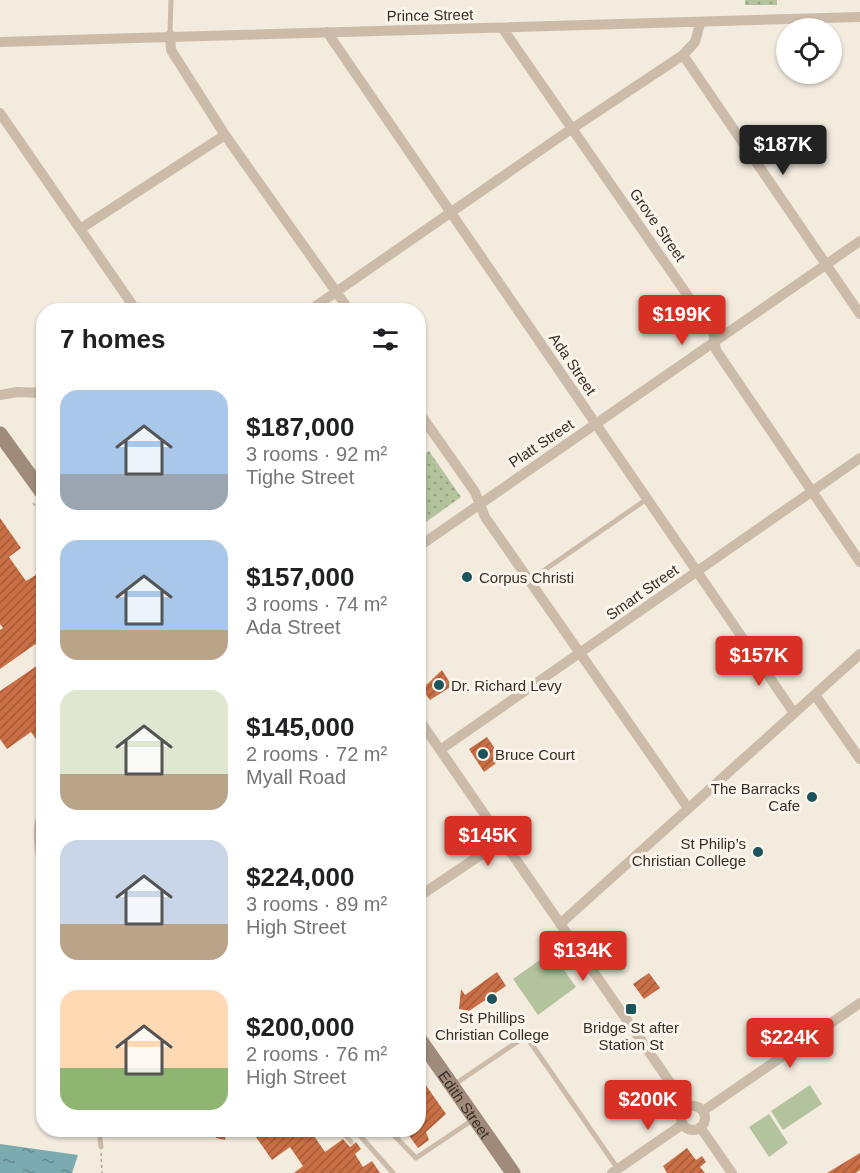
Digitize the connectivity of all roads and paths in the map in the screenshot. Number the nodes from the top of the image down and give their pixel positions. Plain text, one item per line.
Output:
1 (171, 0) edge
2 (860, 17) edge
3 (700, 24) junction
4 (504, 29) junction
5 (327, 32) junction
6 (170, 35) junction
7 (0, 42) edge
8 (682, 55) junction
9 (0, 113) edge
10 (572, 128) junction
11 (225, 135) junction
12 (451, 212) junction
13 (80, 229) junction
14 (860, 241) edge
15 (826, 265) junction
16 (336, 292) junction
17 (131, 303) edge
18 (320, 303) edge
19 (344, 303) edge
20 (860, 314) edge
21 (714, 341) junction
22 (0, 388) edge
23 (17, 392) junction
24 (36, 393) edge
25 (0, 395) edge
26 (426, 422) edge
27 (595, 424) junction
28 (0, 434) edge
29 (860, 458) edge
30 (36, 484) edge
31 (812, 491) junction
32 (647, 499) junction
33 (479, 504) junction
34 (426, 541) edge
35 (860, 562) edge
36 (698, 572) junction
37 (529, 580) junction
38 (579, 653) junction
39 (860, 654) edge
40 (815, 694) junction
41 (794, 713) junction
42 (426, 730) edge
43 (440, 750) junction
44 (860, 759) edge
45 (688, 808) junction
46 (502, 840) junction
47 (426, 892) edge
48 (560, 924) junction
49 (860, 1003) edge
50 (426, 1049) edge
51 (452, 1086) junction
52 (687, 1107) junction
53 (703, 1111) junction
54 (475, 1119) junction
55 (683, 1124) junction
56 (700, 1127) junction
57 (100, 1137) edge
58 (347, 1137) edge
59 (361, 1137) edge
60 (396, 1137) edge
61 (351, 1142) dead end
62 (101, 1147) joint
63 (615, 1171) edge
64 (102, 1173) edge
65 (393, 1173) edge
66 (513, 1173) edge
67 (732, 1173) edge

1 - 6 lane
2 - 3 street, Prince Street
3 - 4 street, Prince Street
3 - 8 street
4 - 5 street, Prince Street
4 - 10 street, Grove Street
5 - 6 street, Prince Street
5 - 12 street, Ada Street
6 - 7 street, Prince Street
6 - 11 street
8 - 10 street
8 - 15 street
9 - 13 street
10 - 12 street
10 - 21 street, Grove Street
11 - 13 street
11 - 16 street
12 - 16 street
12 - 27 street, Ada Street
13 - 17 street
14 - 15 street, Platt Street
15 - 20 street
15 - 21 street, Platt Street
16 - 18 street
16 - 19 street
21 - 27 street, Platt Street
21 - 31 street, Grove Street
22 - 23 street
23 - 24 street
23 - 25 street
26 - 33 street
27 - 32 street, Ada Street
27 - 33 street, Platt Street
28 - 30 main road
29 - 31 street, Smart Street
31 - 35 street, Grove Street
31 - 36 street, Smart Street
32 - 36 street, Ada Street
32 - 37 lane
33 - 34 street, Platt Street
33 - 37 street
36 - 38 street, Smart Street
36 - 41 street, Ada Street
37 - 38 street
38 - 43 street, Smart Street
38 - 45 street
39 - 40 street
40 - 41 street
40 - 44 street
41 - 45 street
42 - 43 street
43 - 46 street
45 - 48 street
46 - 47 street
46 - 48 street
48 - 52 street
49 - 53 street
50 - 51 main road, Edith Street
51 - 54 main road, Edith Street
51 - 63 lane
52 - 53 street
52 - 55 street
53 - 56 street
54 - 60 lane
54 - 66 main road, Edith Street
55 - 56 street
55 - 63 street
56 - 67 street
57 - 62 lane
58 - 61 lane
59 - 65 lane
62 - 64 path

